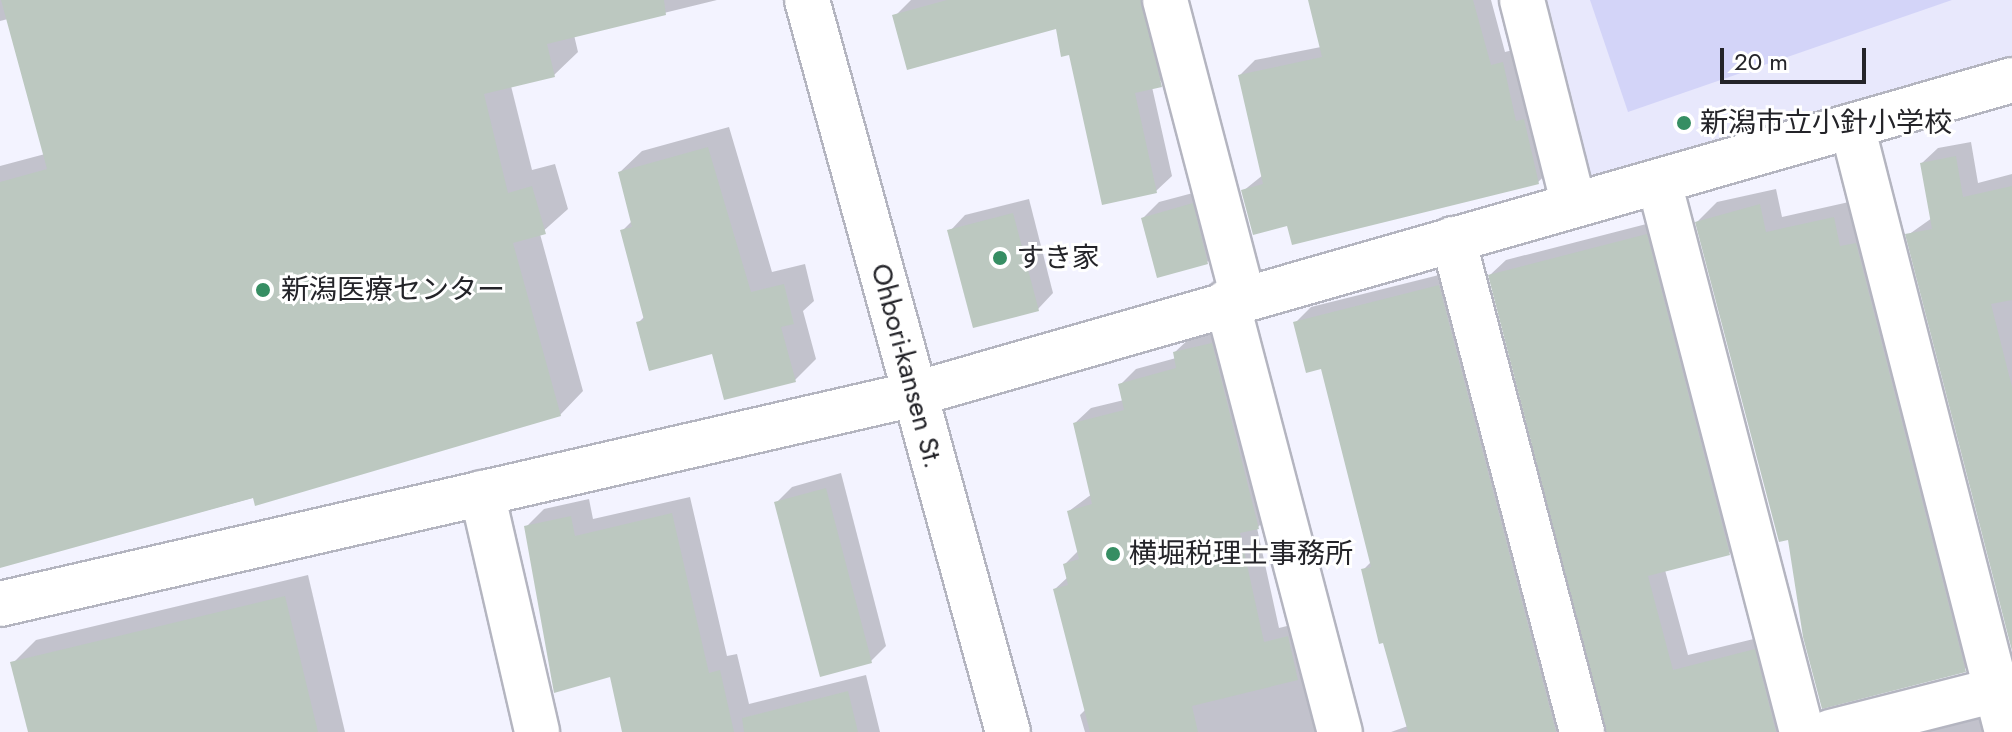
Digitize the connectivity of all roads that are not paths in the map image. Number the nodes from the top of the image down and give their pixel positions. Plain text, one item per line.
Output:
1 (807, 0) edge
2 (1165, 0) edge
3 (1522, 0) edge
4 (2012, 80) edge
5 (1852, 126) junction
6 (1659, 182) junction
7 (1574, 205) junction
8 (1453, 239) junction
9 (1235, 300) junction
10 (915, 394) junction
11 (482, 493) junction
12 (0, 604) edge
13 (2004, 688) edge
14 (537, 732) edge
15 (1008, 732) edge
16 (1340, 732) edge
17 (1582, 732) edge
18 (1802, 732) edge
19 (1830, 732) edge
20 (2007, 732) edge

1 - 10 street, Ohbori-kansen St.
2 - 9 street
3 - 7 street
4 - 5 street
5 - 6 street
5 - 13 street
6 - 7 street
6 - 18 street
7 - 8 street
8 - 9 street
8 - 17 street
9 - 10 street
9 - 16 street
10 - 11 street
10 - 15 street, Ohbori-kansen St.
11 - 12 street
11 - 14 street
13 - 19 street
13 - 20 street

